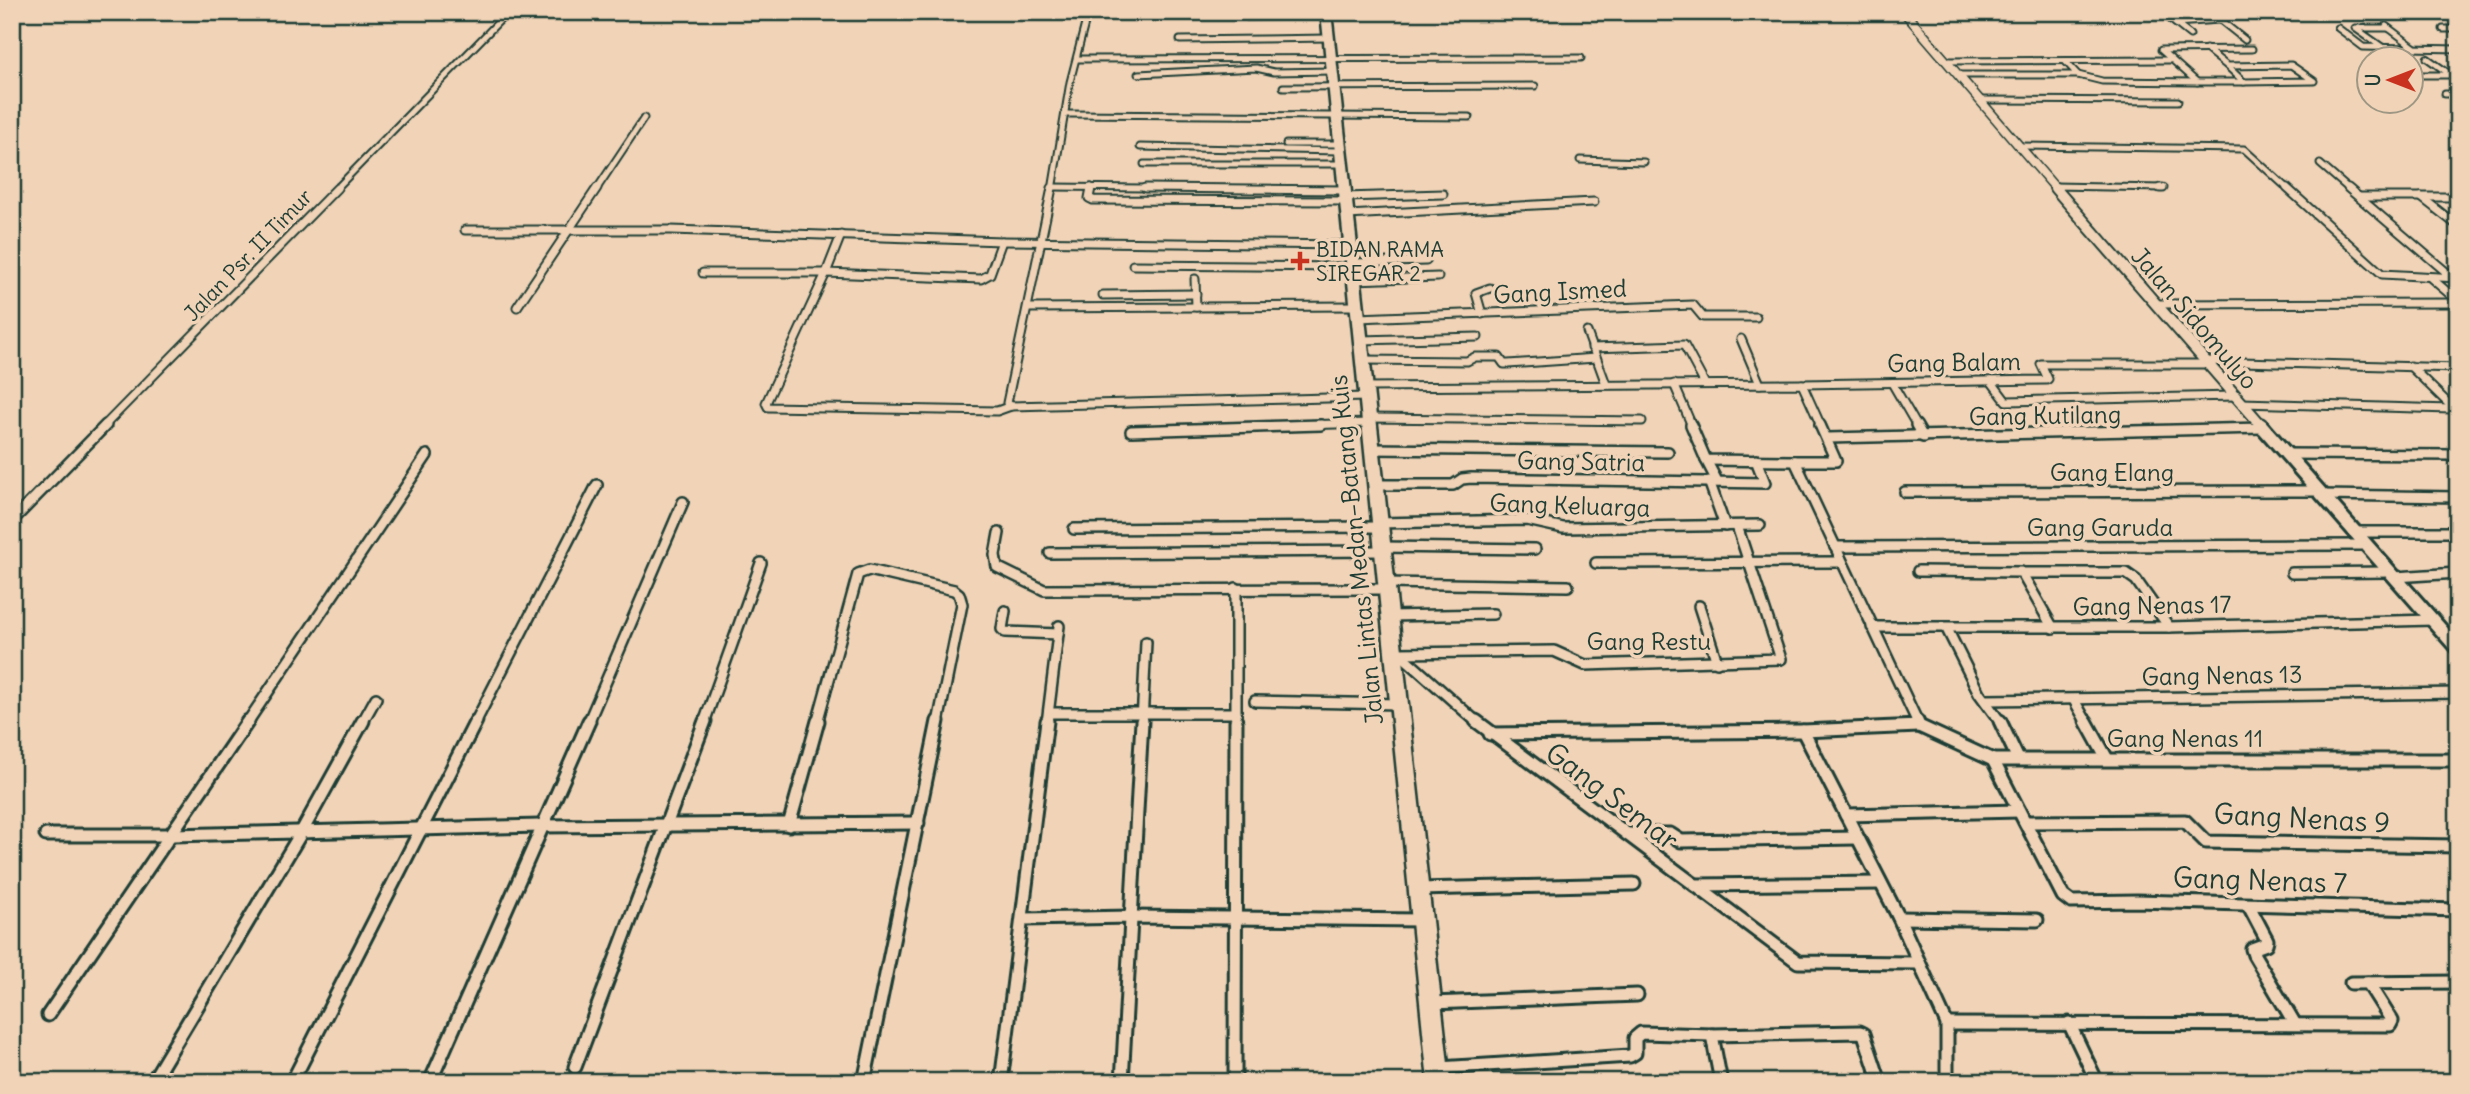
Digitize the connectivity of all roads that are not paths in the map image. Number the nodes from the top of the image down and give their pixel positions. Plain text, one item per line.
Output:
1 (508, 12) edge
2 (1088, 12) edge
3 (1904, 12) edge
4 (2161, 12) edge
5 (2210, 12) edge
6 (1327, 14) edge
7 (1247, 17) dead end
8 (2220, 20) junction
9 (2175, 23) junction
10 (2381, 23) dead end
11 (2339, 28) dead end
12 (2388, 28) junction
13 (2443, 29) dead end
14 (2458, 29) edge
15 (2190, 35) dead end
16 (1329, 38) junction
17 (1180, 40) dead end
18 (2245, 40) dead end
19 (2362, 46) edge
20 (2381, 46) edge
21 (2414, 46) edge
22 (2424, 47) edge
23 (2458, 48) edge
24 (2206, 49) junction
25 (2252, 49) dead end
26 (1581, 58) dead end
27 (2427, 58) dead end
28 (1077, 59) junction
29 (1945, 61) junction
30 (2065, 61) junction
31 (2170, 61) junction
32 (1332, 64) junction
33 (2227, 66) junction
34 (1138, 74) dead end
35 (1958, 75) junction
36 (2078, 75) junction
37 (2424, 75) edge
38 (2455, 75) edge
39 (2197, 82) junction
40 (2244, 82) junction
41 (1535, 86) dead end
42 (1283, 87) dead end
43 (1333, 87) junction
44 (2445, 94) dead end
45 (2458, 94) edge
46 (1979, 100) junction
47 (2178, 101) dead end
48 (1067, 114) junction
49 (1336, 117) junction
50 (1471, 117) dead end
51 (644, 118) dead end
52 (1286, 144) dead end
53 (2019, 146) junction
54 (1140, 147) dead end
55 (1340, 153) junction
56 (1580, 160) dead end
57 (1644, 162) dead end
58 (1144, 164) dead end
59 (2320, 164) dead end
60 (2054, 186) junction
61 (1053, 187) junction
62 (1091, 187) junction
63 (2163, 188) dead end
64 (1212, 189) junction
65 (1443, 194) dead end
66 (1345, 196) junction
67 (2360, 197) junction
68 (2421, 197) junction
69 (2458, 197) edge
70 (1212, 201) junction
71 (1594, 202) dead end
72 (1347, 215) junction
73 (2458, 226) edge
74 (569, 229) junction
75 (465, 230) dead end
76 (841, 235) junction
77 (1002, 241) junction
78 (1043, 241) junction
79 (1350, 245) junction
80 (1426, 261) dead end
81 (1133, 265) dead end
82 (1353, 270) junction
83 (703, 273) dead end
84 (826, 273) junction
85 (1438, 277) dead end
86 (2431, 278) junction
87 (2455, 278) edge
88 (1195, 279) dead end
89 (1490, 288) dead end
90 (1196, 294) junction
91 (1103, 295) dead end
92 (2458, 302) edge
93 (2155, 304) junction
94 (517, 307) dead end
95 (1196, 307) junction
96 (1028, 308) junction
97 (1357, 312) junction
98 (1482, 314) junction
99 (1756, 317) dead end
100 (1587, 332) dead end
101 (1478, 337) dead end
102 (1741, 339) dead end
103 (1360, 340) junction
104 (1592, 348) junction
105 (1596, 358) junction
106 (1362, 360) junction
107 (2206, 363) junction
108 (2410, 366) junction
109 (2458, 368) edge
110 (1991, 381) junction
111 (1892, 383) junction
112 (1606, 384) junction
113 (1674, 384) junction
114 (1705, 384) junction
115 (1760, 384) junction
116 (1802, 384) junction
117 (1366, 392) junction
118 (2238, 400) junction
119 (1011, 406) junction
120 (2451, 410) joint
121 (1369, 421) junction
122 (1642, 421) dead end
123 (2263, 428) junction
124 (1131, 431) dead end
125 (1923, 437) junction
126 (1828, 438) junction
127 (1372, 449) junction
128 (1668, 452) dead end
129 (2285, 454) junction
130 (427, 455) dead end
131 (2458, 455) edge
132 (1706, 460) junction
133 (1756, 460) junction
134 (1795, 461) junction
135 (1713, 481) junction
136 (597, 485) dead end
137 (1375, 485) junction
138 (1905, 492) dead end
139 (2320, 493) junction
140 (2458, 497) edge
141 (682, 502) dead end
142 (12, 521) edge
143 (1379, 525) junction
144 (1760, 525) dead end
145 (1725, 526) junction
146 (1737, 526) junction
147 (1073, 529) dead end
148 (2353, 532) junction
149 (2458, 532) edge
150 (999, 533) dead end
151 (2365, 545) junction
152 (1835, 547) junction
153 (1382, 549) junction
154 (1535, 549) dead end
155 (1050, 553) dead end
156 (1842, 562) junction
157 (1596, 563) dead end
158 (1751, 563) junction
159 (761, 564) dead end
160 (1918, 571) dead end
161 (2023, 573) junction
162 (2292, 573) dead end
163 (2458, 573) edge
164 (2393, 575) junction
165 (1386, 586) junction
166 (1567, 586) dead end
167 (1236, 588) junction
168 (1699, 606) dead end
169 (1005, 611) dead end
170 (1493, 614) dead end
171 (1389, 616) junction
172 (2433, 620) junction
173 (1872, 627) junction
174 (2169, 627) junction
175 (2053, 628) junction
176 (1947, 629) junction
177 (1146, 642) dead end
178 (2455, 643) edge
179 (1396, 656) junction
180 (1717, 662) junction
181 (2458, 693) edge
182 (376, 698) dead end
183 (1398, 700) junction
184 (1987, 700) junction
185 (2074, 700) junction
186 (1255, 701) dead end
187 (1050, 713) junction
188 (1236, 713) junction
189 (1143, 715) junction
190 (1919, 726) junction
191 (1803, 731) junction
192 (1490, 734) junction
193 (2018, 759) junction
194 (2107, 759) junction
195 (1993, 760) junction
196 (2458, 760) edge
197 (1846, 815) junction
198 (2022, 816) junction
199 (918, 823) junction
200 (789, 825) junction
201 (540, 826) junction
202 (667, 827) junction
203 (421, 831) junction
204 (301, 833) junction
205 (1626, 834) junction
206 (46, 835) dead end
207 (172, 835) junction
208 (1857, 838) junction
209 (2458, 846) edge
210 (1880, 883) junction
211 (1634, 884) dead end
212 (1695, 885) junction
213 (1418, 889) junction
214 (2249, 906) junction
215 (2458, 910) edge
216 (1131, 917) junction
217 (1236, 918) junction
218 (1899, 918) junction
219 (1024, 919) junction
220 (1422, 920) junction
221 (2037, 920) dead end
222 (1919, 963) junction
223 (2458, 982) edge
224 (2351, 983) dead end
225 (2368, 983) junction
226 (1637, 995) dead end
227 (1430, 1003) junction
228 (48, 1015) dead end
229 (2069, 1023) junction
230 (1947, 1024) junction
231 (2295, 1024) junction
232 (1712, 1035) junction
233 (576, 1067) dead end
234 (1438, 1075) edge
235 (152, 1082) edge
236 (292, 1082) edge
237 (430, 1082) edge
238 (864, 1082) edge
239 (1001, 1082) edge
240 (1122, 1082) edge
241 (1235, 1082) edge
242 (1721, 1082) edge
243 (1880, 1082) edge
244 (1947, 1082) edge
245 (2097, 1082) edge

1 - 142 street, Jalan Psr. II Timur
2 - 28 street
3 - 29 street, Jalan Sidomulyo
4 - 9 street
5 - 8 street
6 - 7 street
6 - 16 highway, Jalan Lintas Medan–Batang Kuis
8 - 9 street
8 - 18 street
9 - 15 street
10 - 12 street
11 - 19 street
12 - 20 street
12 - 21 street
13 - 14 street
16 - 17 street
16 - 32 highway, Jalan Lintas Medan–Batang Kuis
22 - 23 street
24 - 25 street
24 - 31 street
24 - 33 street
26 - 32 street
27 - 38 street
28 - 32 street
28 - 48 street
29 - 30 street
29 - 35 street, Jalan Sidomulyo
30 - 31 street
30 - 36 street
31 - 39 street
32 - 34 street
32 - 43 highway, Jalan Lintas Medan–Batang Kuis
33 - 40 street
33 - 40 street
35 - 36 street
35 - 46 street, Jalan Sidomulyo
36 - 39 street
37 - 38 street
39 - 40 street
41 - 43 street
42 - 43 street
43 - 49 highway, Jalan Lintas Medan–Batang Kuis
44 - 45 street
46 - 47 street
46 - 53 street, Jalan Sidomulyo
48 - 49 street
48 - 61 street
49 - 50 street
49 - 55 highway, Jalan Lintas Medan–Batang Kuis
51 - 74 street
52 - 55 street
53 - 60 street, Jalan Sidomulyo
53 - 86 street
54 - 55 street
55 - 58 street
55 - 66 highway, Jalan Lintas Medan–Batang Kuis
56 - 57 street
59 - 67 street
60 - 63 street
60 - 93 street, Jalan Sidomulyo
61 - 62 street
61 - 78 street
62 - 64 street
62 - 70 street
64 - 66 street
64 - 70 street
65 - 66 street
66 - 70 street
66 - 72 highway, Jalan Lintas Medan–Batang Kuis
67 - 68 street
67 - 87 street
68 - 69 street
68 - 73 street
71 - 72 street
72 - 79 highway, Jalan Lintas Medan–Batang Kuis
74 - 75 street
74 - 76 street
74 - 94 street
76 - 77 street
76 - 84 street
77 - 78 street
77 - 84 street
78 - 79 street
78 - 96 street
79 - 82 highway, Jalan Lintas Medan–Batang Kuis
80 - 82 street
81 - 82 street
82 - 85 street
82 - 97 highway, Jalan Lintas Medan–Batang Kuis
83 - 84 street
84 - 119 street, Gang Balam
86 - 87 street
86 - 92 street
88 - 90 street
89 - 98 street
90 - 91 street
90 - 95 street
92 - 93 street
93 - 107 street, Jalan Sidomulyo
95 - 96 street
95 - 97 street
96 - 119 street
97 - 98 street, Gang Ismed
97 - 103 highway, Jalan Lintas Medan–Batang Kuis
98 - 99 street, Gang Ismed
100 - 104 street
101 - 103 street
102 - 115 street
103 - 106 highway, Jalan Lintas Medan–Batang Kuis
104 - 105 street
104 - 114 street
105 - 106 street
105 - 112 street
106 - 117 highway, Jalan Lintas Medan–Batang Kuis
107 - 108 street
107 - 110 street, Gang Balam
107 - 118 street, Jalan Sidomulyo
108 - 109 street
108 - 120 street
110 - 111 street, Gang Balam
110 - 118 street
111 - 116 street, Gang Balam
111 - 125 street
112 - 113 street, Gang Balam
112 - 117 street, Gang Balam
113 - 114 street, Gang Balam
113 - 132 street
114 - 115 street, Gang Balam
115 - 116 street, Gang Balam
116 - 126 street
117 - 119 street, Gang Balam
117 - 121 highway, Jalan Lintas Medan–Batang Kuis
118 - 120 street
118 - 123 street, Jalan Sidomulyo
121 - 122 street
121 - 124 street
121 - 127 highway, Jalan Lintas Medan–Batang Kuis
123 - 125 street, Gang Kutilang
123 - 129 street, Jalan Sidomulyo
125 - 126 street, Gang Kutilang
126 - 134 street
127 - 128 street
127 - 137 highway, Jalan Lintas Medan–Batang Kuis
129 - 131 street
129 - 139 street, Jalan Sidomulyo
130 - 207 street
132 - 133 street
132 - 135 street
133 - 134 street
133 - 135 street, Gang Satria
134 - 152 street
135 - 137 street, Gang Satria
135 - 145 street
136 - 203 street
137 - 143 highway, Jalan Lintas Medan–Batang Kuis
138 - 139 street, Gang Elang
139 - 140 street, Gang Elang
139 - 148 street, Jalan Sidomulyo
141 - 201 street
143 - 145 street, Gang Keluarga
143 - 147 street, Gang Keluarga
143 - 153 highway, Jalan Lintas Medan–Batang Kuis
144 - 146 street, Gang Keluarga
145 - 146 street, Gang Keluarga
146 - 158 street
148 - 149 street
148 - 151 street, Jalan Sidomulyo
150 - 167 street
151 - 152 street, Gang Garuda
151 - 164 street, Jalan Sidomulyo
152 - 156 street
153 - 154 street
153 - 155 street
153 - 165 highway, Jalan Lintas Medan–Batang Kuis
156 - 158 street
156 - 173 street
157 - 158 street
158 - 180 street, Gang Restu
159 - 202 street
160 - 161 street
161 - 174 street
161 - 175 street
162 - 164 street
163 - 164 street
164 - 172 street, Jalan Sidomulyo
165 - 166 street
165 - 167 street
165 - 171 highway, Jalan Lintas Medan–Batang Kuis
167 - 188 street
168 - 180 street
169 - 187 street
170 - 171 street
171 - 179 highway, Jalan Lintas Medan–Batang Kuis
172 - 174 street, Gang Nenas 17
172 - 178 street, Jalan Sidomulyo
173 - 176 street, Gang Nenas 17
173 - 190 street
174 - 175 street, Gang Nenas 17
175 - 176 street, Gang Nenas 17
176 - 184 street
177 - 189 street
179 - 180 street, Gang Restu
179 - 183 highway, Jalan Lintas Medan–Batang Kuis
179 - 192 street, Gang Semar
181 - 185 street, Gang Nenas 13
182 - 204 street
183 - 186 street
183 - 213 highway, Jalan Lintas Medan–Batang Kuis
184 - 185 street, Gang Nenas 13
184 - 193 street
185 - 194 street
187 - 189 street
187 - 219 street
188 - 189 street
188 - 217 street
189 - 216 street
190 - 191 street
190 - 195 street, Gang Nenas 11
191 - 192 street
191 - 197 street
192 - 205 street, Gang Semar
193 - 194 street, Gang Nenas 11
193 - 195 street, Gang Nenas 11
194 - 196 street, Gang Nenas 11
195 - 198 street
197 - 198 street, Gang Nenas 9
197 - 208 street
198 - 209 street, Gang Nenas 9
198 - 214 street, Gang Nenas 7
199 - 200 street
199 - 200 street
199 - 238 street
200 - 202 street
201 - 202 street
201 - 203 street
201 - 237 street
202 - 233 street
203 - 204 street
203 - 236 street
204 - 207 street
204 - 235 street
205 - 208 street
205 - 212 street, Gang Semar
206 - 207 street
207 - 228 street
208 - 210 street
210 - 212 street
210 - 218 street
211 - 213 street
212 - 222 street, Gang Semar
213 - 220 highway, Jalan Lintas Medan–Batang Kuis
214 - 215 street, Gang Nenas 7
214 - 231 street
216 - 217 street
216 - 219 street
216 - 240 street
217 - 220 street
217 - 241 street
218 - 221 street
218 - 222 street
219 - 239 street
220 - 227 highway, Jalan Lintas Medan–Batang Kuis
222 - 230 street
223 - 225 street
224 - 225 street
225 - 231 street
226 - 227 street
227 - 234 highway, Jalan Lintas Medan–Batang Kuis
229 - 230 street
229 - 231 street
229 - 245 street
230 - 244 street
232 - 234 street
232 - 242 street
232 - 243 street

